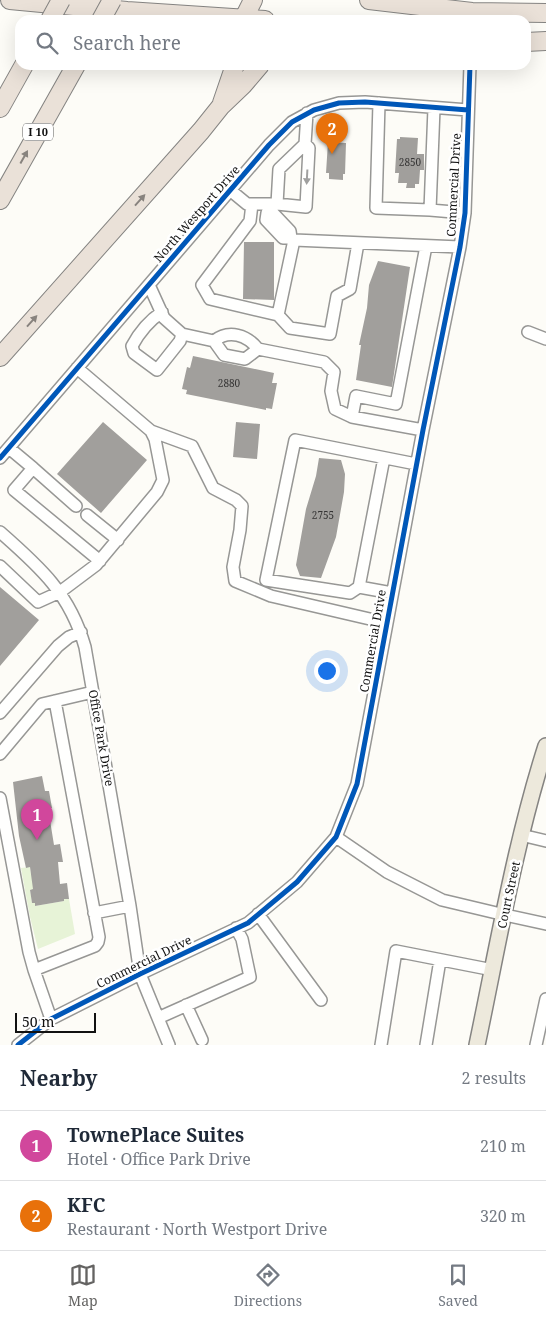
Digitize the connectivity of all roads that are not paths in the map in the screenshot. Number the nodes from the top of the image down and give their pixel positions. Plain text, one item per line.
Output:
1 (10, 0) edge
2 (61, 0) edge
3 (112, 0) edge
4 (253, 0) edge
5 (369, 0) edge
6 (470, 10) edge
7 (546, 13) edge
8 (53, 15) edge
9 (104, 15) edge
10 (185, 15) edge
11 (245, 15) edge
12 (531, 42) edge
13 (546, 42) edge
14 (21, 70) edge
15 (73, 70) edge
16 (233, 70) edge
17 (256, 70) edge
18 (470, 70) edge
19 (379, 104) junction
20 (221, 106) junction
21 (0, 108) edge
22 (434, 108) junction
23 (468, 110) junction
24 (307, 114) junction
25 (304, 144) junction
26 (230, 190) junction
27 (0, 200) edge
28 (277, 204) junction
29 (260, 207) junction
30 (430, 210) junction
31 (465, 213) junction
32 (293, 239) junction
33 (358, 243) junction
34 (426, 246) junction
35 (460, 247) junction
36 (148, 285) junction
37 (162, 312) junction
38 (278, 315) junction
39 (528, 332) dead end
40 (182, 334) junction
41 (546, 339) edge
42 (214, 341) junction
43 (258, 349) junction
44 (0, 358) edge
45 (78, 368) junction
46 (352, 417) junction
47 (422, 430) junction
48 (151, 432) junction
49 (8, 448) junction
50 (0, 458) edge
51 (384, 458) junction
52 (416, 464) junction
53 (34, 468) junction
54 (76, 506) dead end
55 (87, 515) dead end
56 (0, 532) edge
57 (118, 540) junction
58 (100, 561) junction
59 (0, 566) edge
60 (359, 587) junction
61 (60, 592) junction
62 (392, 593) junction
63 (387, 623) junction
64 (81, 632) junction
65 (93, 692) junction
66 (55, 701) junction
67 (0, 713) edge
68 (546, 746) edge
69 (0, 754) edge
70 (0, 798) edge
71 (521, 835) junction
72 (336, 837) junction
73 (546, 841) edge
74 (130, 906) junction
75 (94, 913) junction
76 (258, 914) junction
77 (505, 916) junction
78 (546, 924) edge
79 (236, 928) junction
80 (440, 960) junction
81 (34, 970) junction
82 (493, 970) junction
83 (140, 974) junction
84 (546, 999) edge
85 (321, 1000) dead end
86 (186, 1005) junction
87 (158, 1018) junction
88 (51, 1019) junction
89 (202, 1040) dead end
90 (18, 1045) edge
91 (169, 1045) edge
92 (381, 1045) edge
93 (426, 1045) edge
94 (479, 1045) edge
95 (536, 1045) edge

1 - 10 highway
2 - 8 highway, bridge
3 - 9 highway, bridge
4 - 11 highway
5 - 6 highway
6 - 7 highway
12 - 13 highway
14 - 21 highway
27 -> 15 highway, I 10
16 - 20 highway
17 - 20 highway
18 - 23 street, Commercial Drive
19 - 22 street, North Westport Drive
19 - 24 street, North Westport Drive
19 - 30 street
44 -> 20 highway
22 - 23 street, North Westport Drive
22 - 30 street
23 - 31 street, Commercial Drive
24 - 25 street
24 - 26 street, North Westport Drive
25 - 28 street
25 -> 28 street
26 - 29 street
26 - 36 street, North Westport Drive
28 - 29 street
29 - 32 street
29 - 38 street
30 - 31 street
31 - 35 street, Commercial Drive
32 - 33 street
32 - 38 street
33 - 34 street
33 - 38 street
34 - 35 street
34 - 46 street
35 - 47 street, Commercial Drive
36 - 37 street
36 - 45 street, North Westport Drive
37 - 40 street
37 - 40 street
39 - 41 street
40 - 42 street
42 - 43 street
42 - 43 street
43 - 46 street
45 - 48 street
45 - 49 street, North Westport Drive
46 - 47 street
47 - 52 street, Commercial Drive
48 - 57 street
48 - 63 street
49 - 50 street, North Westport Drive
49 - 53 street
51 - 52 street
51 - 60 street
51 - 60 street
52 - 62 street, Commercial Drive
53 - 54 street
53 - 58 street
55 - 57 street
56 - 61 street, Office Park Drive
57 - 58 street
58 - 61 street
59 - 61 street
60 - 62 street
61 - 64 street, Office Park Drive
62 - 63 street, Commercial Drive
63 - 72 street, Commercial Drive
64 - 65 street, Office Park Drive
64 - 67 street
65 - 66 street
65 - 74 street, Office Park Drive
66 - 69 street
66 - 75 street
68 - 71 main road, Court Street
70 - 81 street
71 - 73 street
71 - 77 main road, Court Street
72 - 76 street, Commercial Drive
72 - 77 street
74 - 75 street
74 - 83 street, Office Park Drive
75 - 81 street
76 - 79 street, Commercial Drive
76 - 85 street
77 - 78 street
77 - 82 main road, Court Street
79 - 83 street, Commercial Drive
79 - 86 street
80 - 82 street
80 - 92 street
80 - 93 street
81 - 88 street
82 - 94 main road, Court Street
83 - 87 street, Office Park Drive
83 - 88 street, Commercial Drive
84 - 95 street
86 - 87 street
86 - 89 street
87 - 91 street, Office Park Drive
88 - 90 street, Commercial Drive

